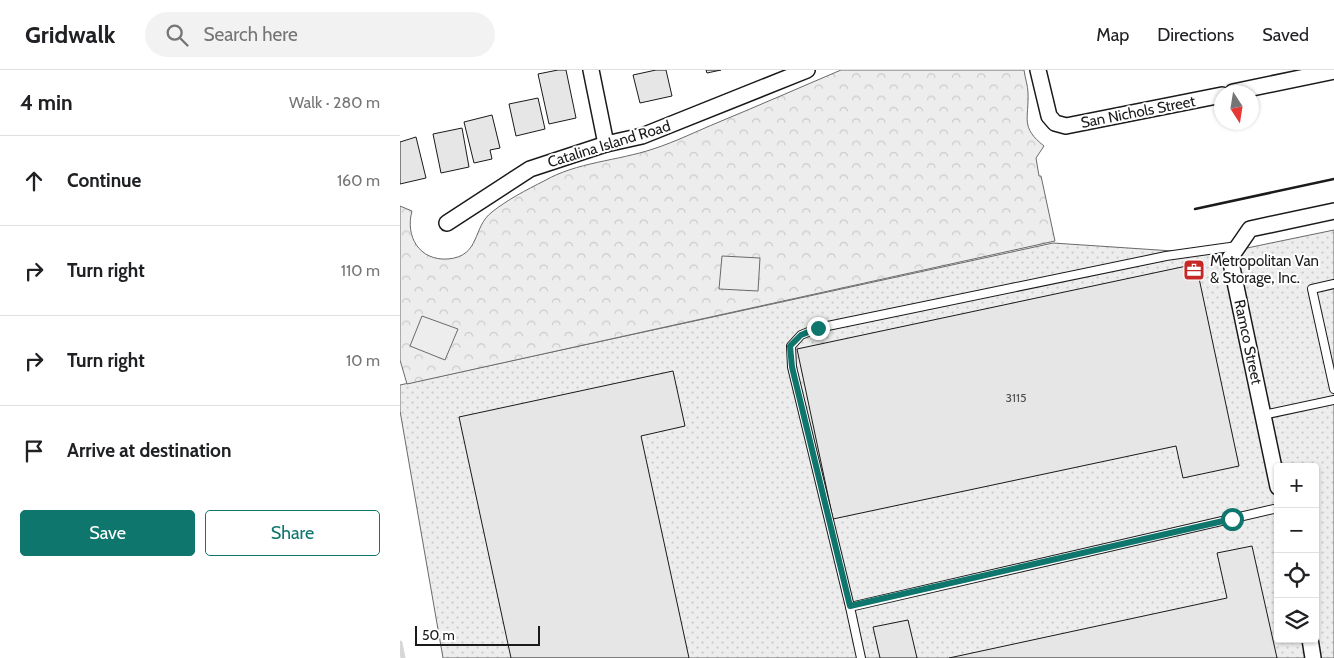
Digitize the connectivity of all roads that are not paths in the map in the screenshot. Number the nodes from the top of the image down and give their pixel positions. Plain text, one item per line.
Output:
1 (591, 70) edge
2 (807, 70) edge
3 (1038, 70) edge
4 (1334, 71) edge
5 (1259, 87) edge
6 (1214, 97) edge
7 (606, 144) junction
8 (1334, 211) edge
9 (447, 223) dead end
10 (1239, 246) junction
11 (1334, 284) edge
12 (1334, 389) edge
13 (1334, 400) edge
14 (1263, 415) junction
15 (1274, 468) edge
16 (1274, 509) edge
17 (850, 606) junction
18 (1311, 643) edge
19 (861, 658) edge
20 (1314, 658) edge

1 - 7 street
2 - 7 street, Catalina Island Road
3 - 6 street, San Nichols Street
4 - 5 street
7 - 9 street, Catalina Island Road
8 - 10 street, Ramco Street
10 - 14 street, Ramco Street
10 - 17 lane
11 - 12 lane
13 - 14 lane
14 - 15 street, Ramco Street
16 - 17 lane
17 - 19 lane
18 - 20 street

